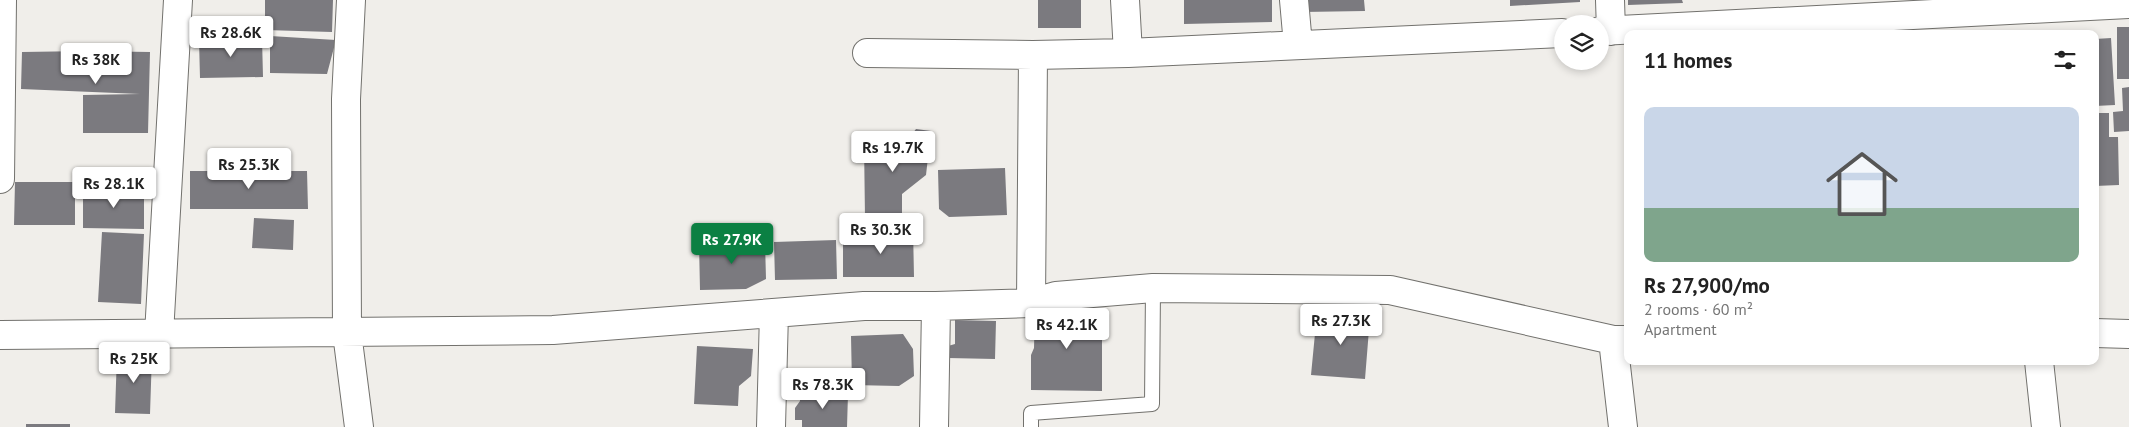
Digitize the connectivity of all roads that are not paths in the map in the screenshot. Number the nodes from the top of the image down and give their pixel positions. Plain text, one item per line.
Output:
1 (2, 0) edge
2 (178, 0) edge
3 (351, 0) edge
4 (1125, 0) edge
5 (1294, 0) edge
6 (1610, 0) edge
7 (2129, 4) edge
8 (1608, 15) edge
9 (1943, 24) edge
10 (1654, 30) edge
11 (1609, 31) edge
12 (1624, 31) edge
13 (1554, 33) edge
14 (1298, 45) junction
15 (867, 53) dead end
16 (1128, 53) junction
17 (1033, 55) junction
18 (0, 179) edge
19 (1153, 288) junction
20 (1031, 302) junction
21 (936, 306) junction
22 (774, 313) junction
23 (348, 333) junction
24 (2099, 333) edge
25 (159, 334) junction
26 (2129, 334) edge
27 (0, 335) edge
28 (1620, 340) edge
29 (2039, 365) edge
30 (360, 427) edge
31 (771, 427) edge
32 (934, 427) edge
33 (1031, 427) edge
34 (1623, 427) edge
35 (2046, 427) edge

1 - 18 street
2 - 25 street
3 - 23 street
4 - 16 street
5 - 14 street
6 - 8 street
7 - 9 street
9 - 10 street
11 - 12 street
13 - 14 street
14 - 16 street
15 - 17 street
16 - 17 street
17 - 20 street
19 - 20 street
19 - 28 street
19 - 33 lane
20 - 21 street
21 - 22 street
21 - 32 street
22 - 23 street
22 - 31 street
23 - 25 street
23 - 30 street
24 - 26 street
25 - 27 street
28 - 34 street
29 - 35 street

